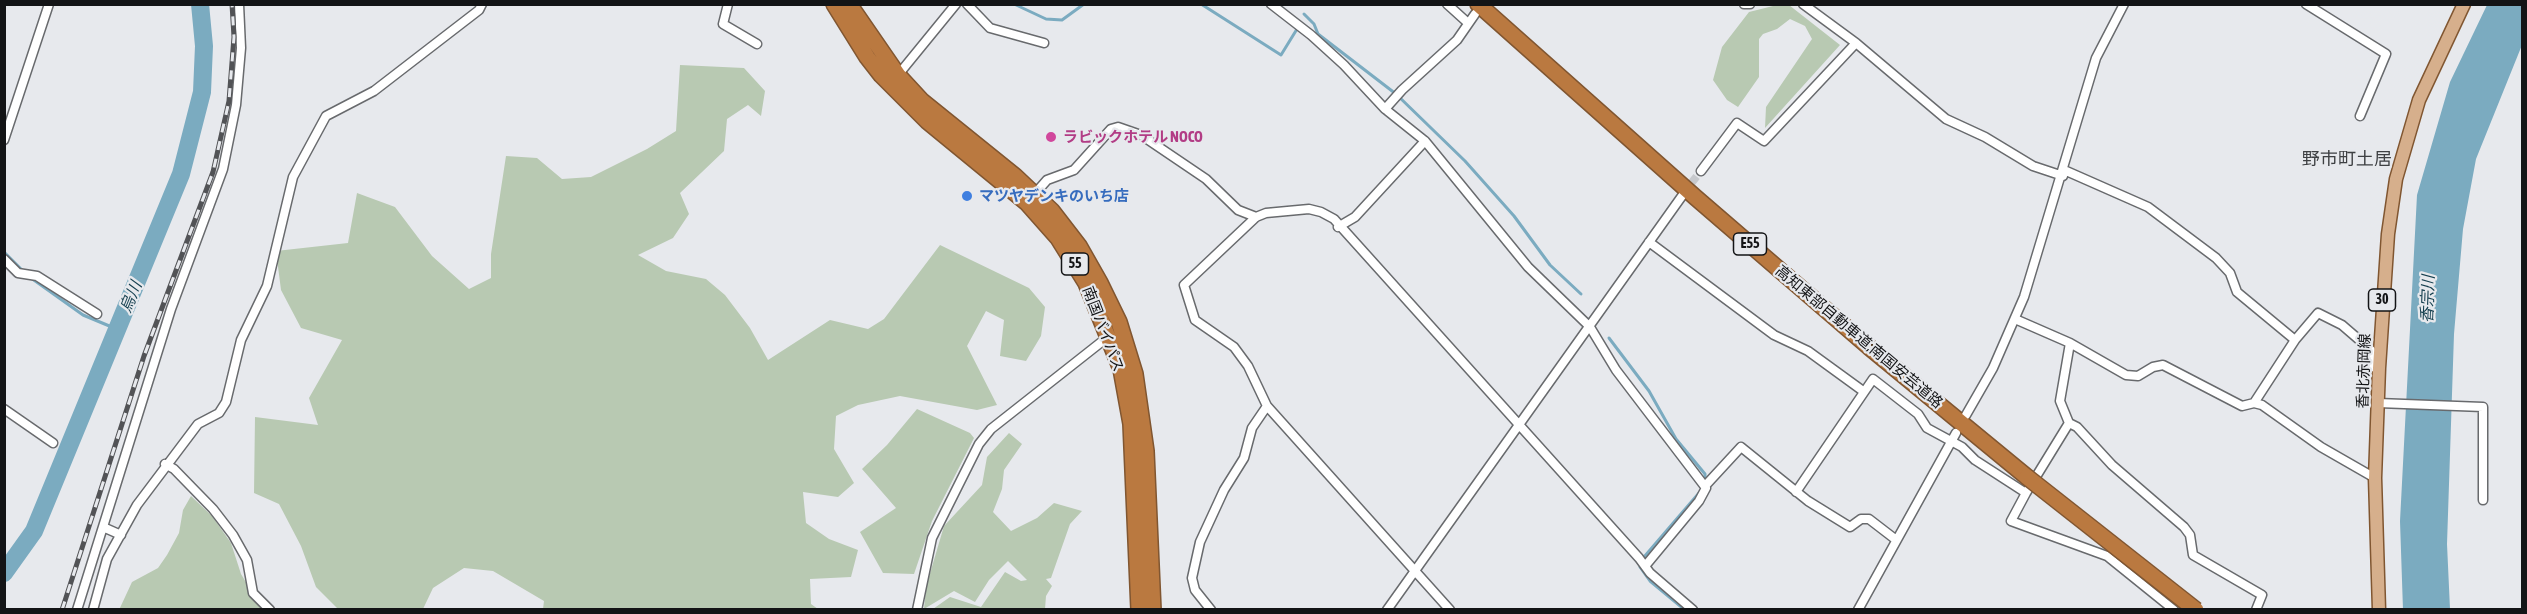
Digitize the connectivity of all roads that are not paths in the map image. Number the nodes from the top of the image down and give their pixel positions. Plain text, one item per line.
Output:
1 (49, 4) edge
2 (239, 4) edge
3 (482, 4) edge
4 (728, 4) edge
5 (834, 4) edge
6 (849, 4) edge
7 (956, 4) edge
8 (967, 4) edge
9 (1271, 4) edge
10 (1447, 4) edge
11 (1744, 4) edge
12 (1750, 4) edge
13 (1803, 4) edge
14 (2124, 4) edge
15 (2306, 4) edge
16 (2464, 4) edge
17 (1476, 9) edge
18 (1468, 22) junction
19 (1044, 43) dead end
20 (1856, 43) junction
21 (757, 44) dead end
22 (898, 75) junction
23 (1385, 109) junction
24 (2360, 116) dead end
25 (4, 140) edge
26 (1425, 141) junction
27 (1701, 171) tunnel mouth
28 (2063, 173) junction
29 (1682, 196) tunnel mouth
30 (1031, 198) junction
31 (1256, 217) junction
32 (1338, 227) junction
33 (1649, 242) junction
34 (4, 259) edge
35 (97, 314) dead end
36 (2015, 319) junction
37 (1590, 327) junction
38 (1109, 336) junction
39 (2295, 340) junction
40 (2070, 343) junction
41 (2379, 368) junction
42 (1863, 391) junction
43 (2254, 403) junction
44 (2383, 404) junction
45 (1267, 406) junction
46 (4, 409) edge
47 (1966, 415) dead end
48 (2069, 423) junction
49 (1519, 426) junction
50 (1956, 433) dead end
51 (1951, 442) junction
52 (53, 443) dead end
53 (165, 464) junction
54 (2375, 478) junction
55 (1705, 486) junction
56 (1796, 492) junction
57 (2026, 493) junction
58 (2483, 500) dead end
59 (103, 527) junction
60 (121, 535) junction
61 (1895, 539) junction
62 (1646, 565) junction
63 (1417, 570) junction
64 (77, 609) edge
65 (93, 609) edge
66 (270, 609) edge
67 (917, 609) edge
68 (1139, 609) edge
69 (1153, 609) edge
70 (1211, 609) edge
71 (1387, 609) edge
72 (1450, 609) edge
73 (1693, 609) edge
74 (1858, 609) edge
75 (2174, 609) edge
76 (2196, 609) edge
77 (2256, 609) edge
78 (2379, 609) edge

1 - 25 street
2 - 59 street
3 - 53 street
4 - 21 street
5 - 30 highway, 南国バイパス / 55
6 - 22 highway, 南国バイパス / 55
7 - 22 street
8 - 19 street
9 - 23 street
10 - 18 street
11 - 12 street
13 - 20 street
14 - 28 street
15 - 24 street
16 - 41 main road, 香北赤岡線 / 30
17 - 18 street
17 - 76 highway, 高知東部自動車道;南国安芸道路 / E55, bridge
18 - 23 street
20 - 27 street
20 - 28 street
22 - 30 highway, 南国バイパス / 55
23 - 26 street
26 - 32 street
26 - 37 street
28 - 36 street
28 - 39 street
29 - 33 street
30 - 31 street
30 - 38 highway, 南国バイパス / 55
30 - 69 highway, 南国バイパス / 55
31 - 32 street
31 - 45 street
32 - 49 street
33 - 37 street
33 - 42 street
34 - 35 street
36 - 40 street
36 - 47 street
37 - 49 street
37 - 55 street
38 - 67 street
38 - 68 highway, 南国バイパス / 55
39 - 41 street
39 - 43 street
40 - 43 street
40 - 48 street
41 - 44 main road, 香北赤岡線 / 30
42 - 51 street
42 - 56 street
43 - 54 street
44 - 54 main road, 香北赤岡線 / 30
44 - 58 street
45 - 63 street
45 - 70 street
46 - 52 street
48 - 57 street
48 - 77 street
49 - 62 street
49 - 63 street
50 - 51 street
51 - 57 street
51 - 61 street
53 - 60 street
53 - 66 street
54 - 78 main road, 香北赤岡線 / 30
55 - 56 street
55 - 62 street
56 - 61 street
57 - 75 street
59 - 60 street
59 - 64 street
60 - 65 street
61 - 74 street
62 - 73 street
63 - 71 street
63 - 72 street

